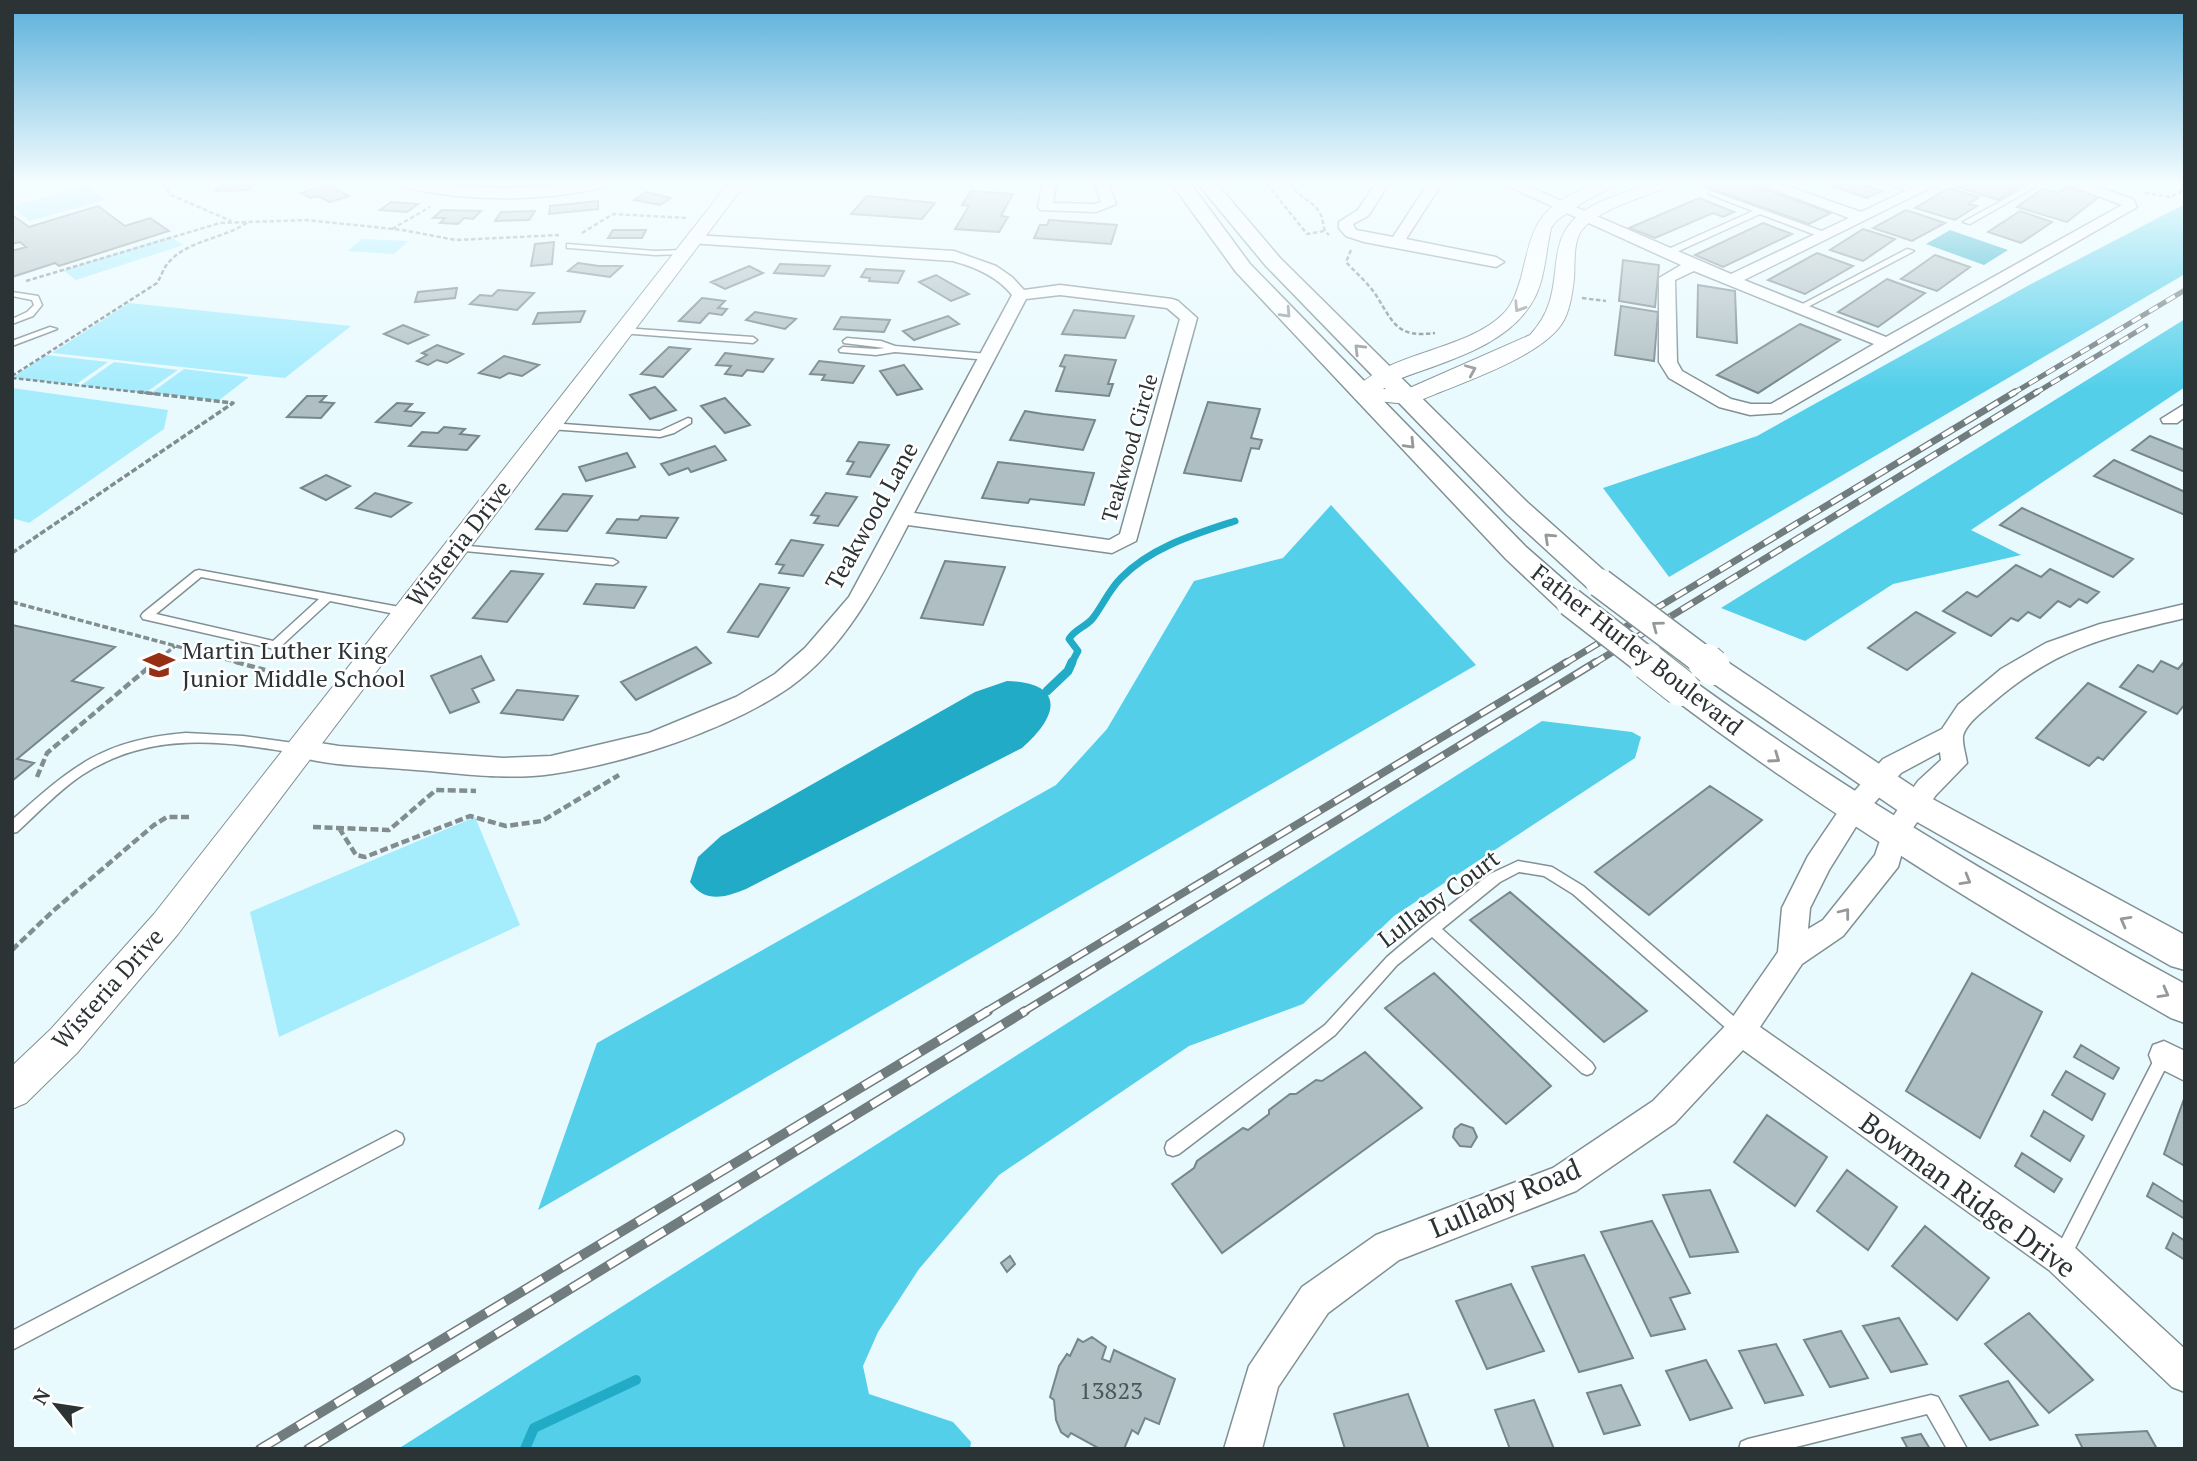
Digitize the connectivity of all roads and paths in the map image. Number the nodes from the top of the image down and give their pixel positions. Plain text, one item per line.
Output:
1 (122, 252) edge
2 (182, 252) edge
3 (677, 252) edge
4 (903, 252) edge
5 (1231, 252) edge
6 (1265, 252) edge
7 (1351, 252) edge
8 (1447, 252) edge
9 (1536, 252) edge
10 (1568, 252) edge
11 (1789, 252) edge
12 (1908, 252) edge
13 (2049, 252) edge
14 (1667, 253) edge
15 (1496, 262) dead end
16 (1694, 265) junction
17 (1731, 281) junction
18 (23, 283) dead end
19 (12, 294) edge
20 (1020, 295) junction
21 (1582, 298) dead end
22 (1606, 301) dead end
23 (1799, 308) junction
24 (12, 322) edge
25 (53, 329) dead end
26 (623, 331) junction
27 (753, 340) dead end
28 (1479, 340) junction
29 (1887, 343) junction
30 (12, 344) edge
31 (845, 345) dead end
32 (989, 357) junction
33 (1386, 376) junction
34 (12, 377) edge
35 (1363, 394) junction
36 (1408, 397) junction
37 (2185, 409) edge
38 (688, 421) dead end
39 (2185, 425) edge
40 (550, 426) junction
41 (903, 518) junction
42 (458, 548) junction
43 (12, 552) edge
44 (613, 562) dead end
45 (1600, 583) joint
46 (326, 599) junction
47 (12, 602) edge
48 (2185, 611) edge
49 (405, 612) junction
50 (175, 646) junction
51 (1712, 667) joint
52 (265, 670) dead end
53 (1951, 735) junction
54 (301, 749) junction
55 (626, 771) dead end
56 (37, 777) dead end
57 (1878, 780) junction
58 (436, 790) dead end
59 (1915, 805) junction
60 (1853, 810) junction
61 (189, 817) dead end
62 (313, 827) dead end
63 (12, 828) edge
64 (338, 828) junction
65 (1893, 836) junction
66 (1431, 928) junction
67 (12, 950) edge
68 (2185, 954) edge
69 (1792, 955) junction
70 (2185, 1005) edge
71 (1741, 1031) junction
72 (2175, 1061) edge
73 (1587, 1068) dead end
74 (12, 1091) edge
75 (396, 1139) dead end
76 (1173, 1149) dead end
77 (2060, 1258) junction
78 (12, 1341) edge
79 (2185, 1374) edge
80 (1243, 1449) edge
81 (1748, 1449) edge
82 (1958, 1449) edge

1 - 18 path
2 - 34 path
3 - 26 street, Wisteria Drive
4 - 20 street
5 -> 35 main road, Father Hurley Boulevard
33 -> 6 main road, Father Hurley Boulevard
7 - 28 path
8 - 15 street
9 -> 28 street
36 -> 10 street
11 - 17 street
12 - 23 lane
13 - 29 street
14 - 16 street
16 - 17 street
16 - 29 street
17 - 23 street
19 - 24 lane
20 - 32 street, Teakwood Lane
20 - 41 street, Teakwood Circle
21 - 22 path
23 - 29 street
25 - 30 lane
26 - 27 lane
26 - 40 street, Wisteria Drive
28 - 33 street
31 - 32 lane
32 - 41 street, Teakwood Lane
33 - 35 street
33 - 36 main road, Father Hurley Boulevard
34 - 43 path
35 - 36 street
35 -> 60 main road, Father Hurley Boulevard, bridge
45 -> 36 main road, Father Hurley Boulevard
37 - 39 street
38 - 40 lane
40 - 42 street, Wisteria Drive
41 - 54 street, Teakwood Lane
42 - 44 lane
42 - 49 street, Wisteria Drive
51 -> 45 main road, Father Hurley Boulevard, bridge
46 - 46 lane
46 - 49 lane
47 - 50 path
48 - 53 street
49 - 54 street, Wisteria Drive
50 - 52 path
50 - 56 path
51 - 57 main road, Father Hurley Boulevard
53 - 57 street, Lullaby Road
53 - 59 street, Lullaby Road
54 - 63 lane
54 - 74 street, Wisteria Drive
55 - 64 path
57 - 59 main road, Father Hurley Boulevard
57 - 60 street, Lullaby Road
58 - 64 path
59 - 65 street, Lullaby Road
68 -> 59 main road, Father Hurley Boulevard
60 - 65 main road, Father Hurley Boulevard
60 - 69 street, Lullaby Road
61 - 67 path
62 - 64 path
69 -> 65 street, Lullaby Road
65 -> 70 main road, Father Hurley Boulevard
66 - 71 lane, Lullaby Court
66 - 73 lane
66 - 76 lane, Lullaby Court
69 - 71 street, Lullaby Road
71 - 77 street, Bowman Ridge Drive
71 - 80 street, Lullaby Road
72 - 77 lane
75 - 78 lane
77 - 79 street, Bowman Ridge Drive
81 - 82 lane

